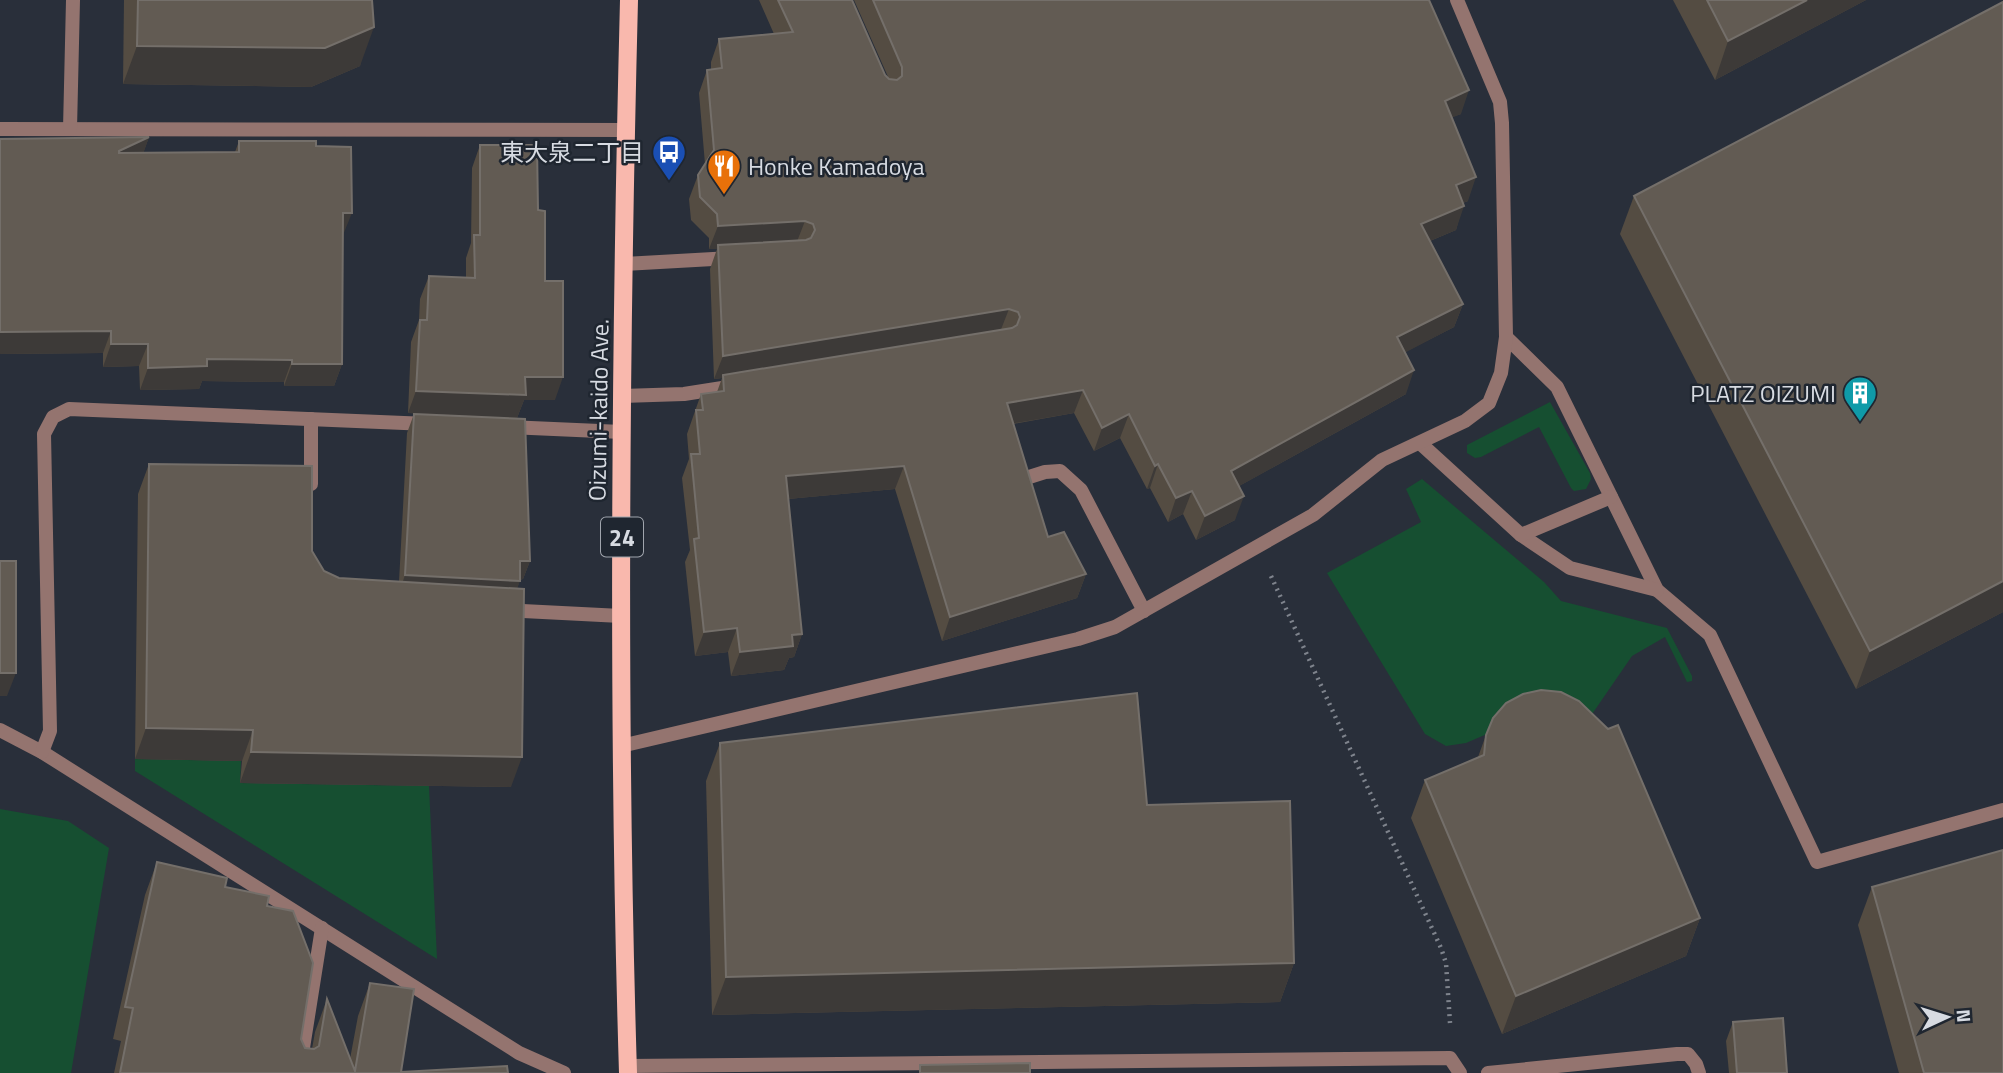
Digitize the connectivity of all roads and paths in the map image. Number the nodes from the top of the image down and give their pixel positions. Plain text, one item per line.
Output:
1 (73, 0) edge
2 (629, 0) edge
3 (1457, 0) edge
4 (0, 129) edge
5 (70, 129) junction
6 (627, 130) junction
7 (743, 257) edge
8 (624, 264) junction
9 (1506, 337) junction
10 (753, 383) edge
11 (622, 396) junction
12 (311, 419) junction
13 (447, 425) edge
14 (488, 427) edge
15 (622, 432) junction
16 (1420, 443) junction
17 (1026, 478) edge
18 (1611, 497) junction
19 (311, 501) edge
20 (1521, 535) junction
21 (1257, 547) junction
22 (1657, 590) junction
23 (487, 609) edge
24 (1144, 611) junction
25 (621, 616) junction
26 (0, 730) edge
27 (621, 746) junction
28 (42, 752) junction
29 (2003, 810) edge
30 (323, 928) junction
31 (1450, 1058) junction
32 (627, 1069) edge
33 (299, 1073) edge
34 (564, 1073) edge
35 (1460, 1073) edge
36 (1488, 1073) edge
37 (1699, 1073) edge

1 - 5 street
2 - 6 main road, Oizumi-kaido Ave. / 24
3 - 9 street
4 - 5 street
5 - 6 street
6 - 8 main road, Oizumi-kaido Ave. / 24
7 - 8 street
8 - 11 main road, Oizumi-kaido Ave. / 24
9 - 16 street
9 - 18 street
10 - 11 street
11 - 15 main road, Oizumi-kaido Ave. / 24
12 - 13 street
12 - 19 street
12 - 28 street
14 - 15 street
15 - 25 main road, Oizumi-kaido Ave. / 24
16 - 20 street
16 - 21 street
17 - 24 street
18 - 20 street
18 - 22 street
20 - 22 street
21 - 24 street
21 - 31 path
22 - 29 street
23 - 25 street
24 - 27 street
25 - 27 main road, Oizumi-kaido Ave. / 24
26 - 28 street
27 - 32 main road, Oizumi-kaido Ave. / 24
28 - 30 street
30 - 33 street
30 - 34 street
31 - 32 street
31 - 35 street
36 - 37 street

